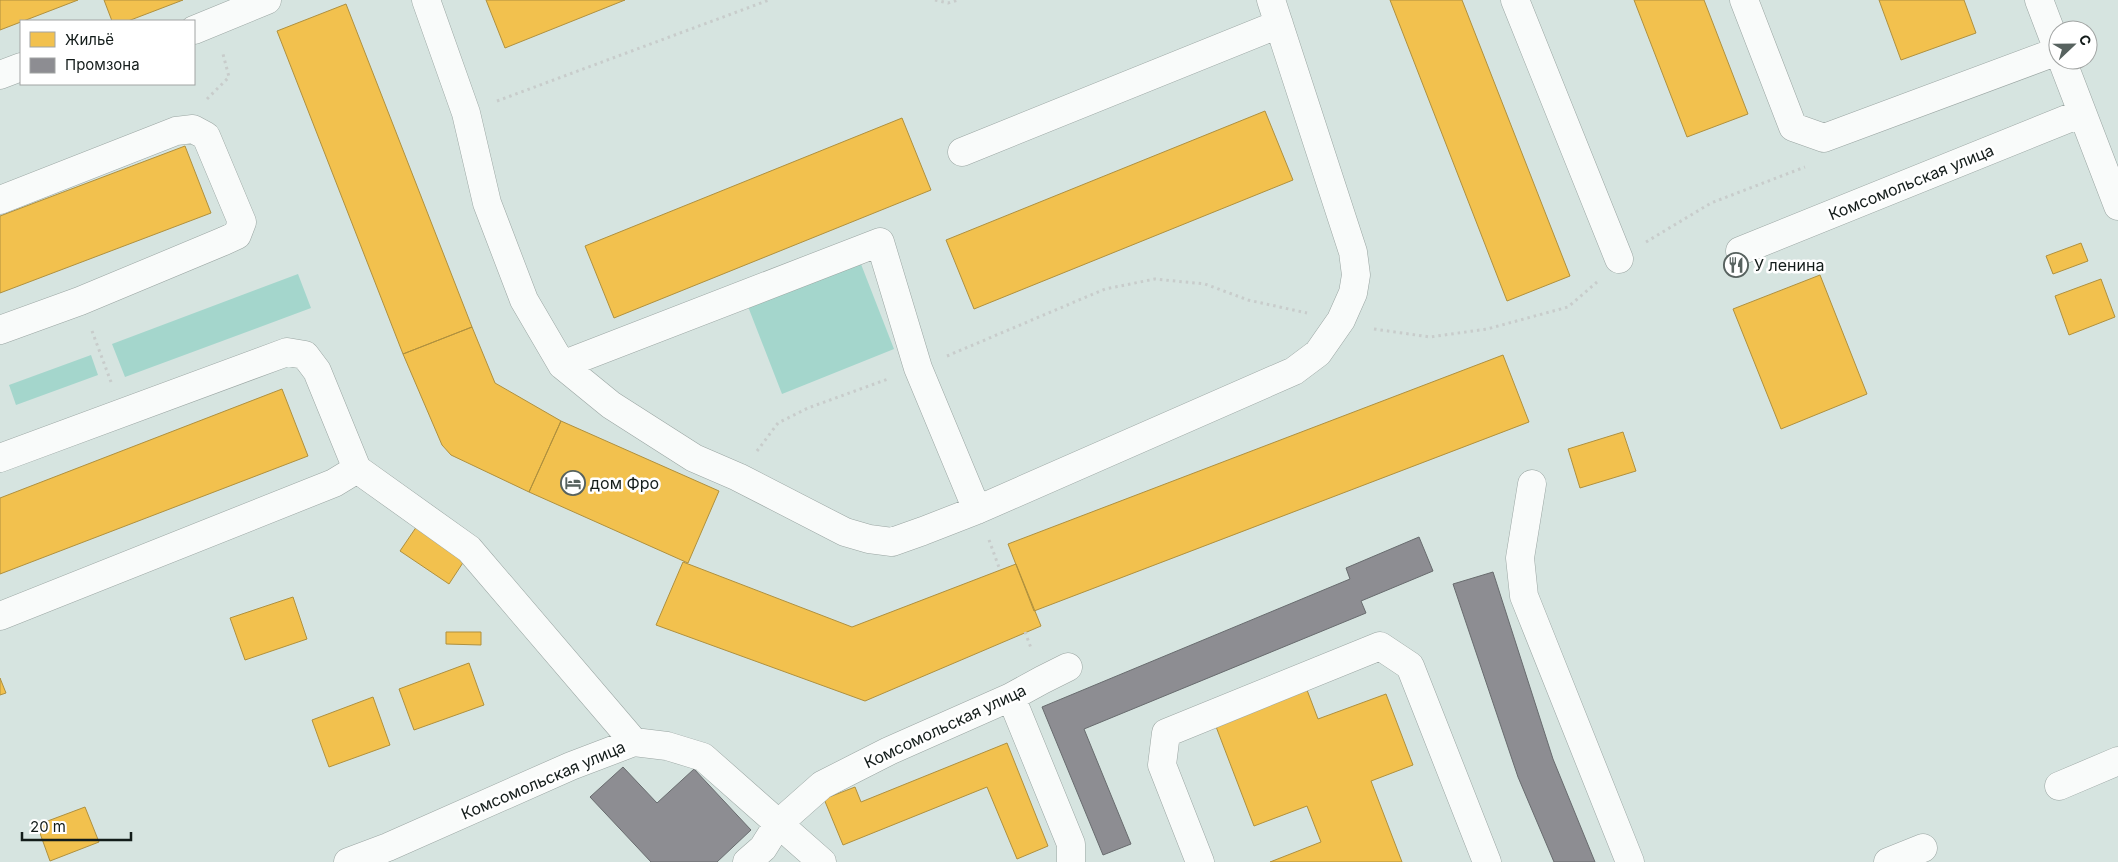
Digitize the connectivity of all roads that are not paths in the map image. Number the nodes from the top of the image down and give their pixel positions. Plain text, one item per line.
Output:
1 (268, 0) edge
2 (426, 0) edge
3 (1515, 0) edge
4 (1744, 0) edge
5 (2039, 0) edge
6 (1275, 12) edge
7 (2048, 24) edge
8 (204, 25) edge
9 (2048, 55) edge
10 (20, 67) edge
11 (2066, 70) edge
12 (0, 75) edge
13 (2082, 113) junction
14 (962, 152) dead end
15 (2112, 172) edge
16 (0, 200) edge
17 (2118, 206) edge
18 (1740, 251) dead end
19 (1619, 258) road end
20 (0, 330) edge
21 (562, 365) junction
22 (0, 458) edge
23 (357, 469) junction
24 (1532, 484) dead end
25 (977, 510) junction
26 (0, 616) edge
27 (1068, 668) dead end
28 (1011, 697) junction
29 (634, 742) junction
30 (2118, 761) edge
31 (2059, 786) dead end
32 (778, 824) junction
33 (1923, 848) dead end
34 (348, 862) edge
35 (747, 862) edge
36 (822, 862) edge
37 (1071, 862) edge
38 (1200, 862) edge
39 (1487, 862) edge
40 (1630, 862) edge
41 (1888, 862) edge

1 - 8 street
2 - 21 street
3 - 19 street
4 - 9 street
5 - 7 street
6 - 14 street
6 - 25 street
10 - 12 street
11 - 13 street
13 - 15 street
13 - 18 street, Комсомольская улица
15 - 17 street
16 - 20 street
21 - 25 street
21 - 25 street
22 - 23 street
23 - 26 street
23 - 29 street
24 - 40 street
27 - 28 street, Комсомольская улица
28 - 32 street, Комсомольская улица
28 - 37 street
29 - 32 street, Комсомольская улица
29 - 34 street, Комсомольская улица
30 - 31 street
32 - 35 street
32 - 36 street, Комсомольская улица
33 - 41 street
38 - 39 street

